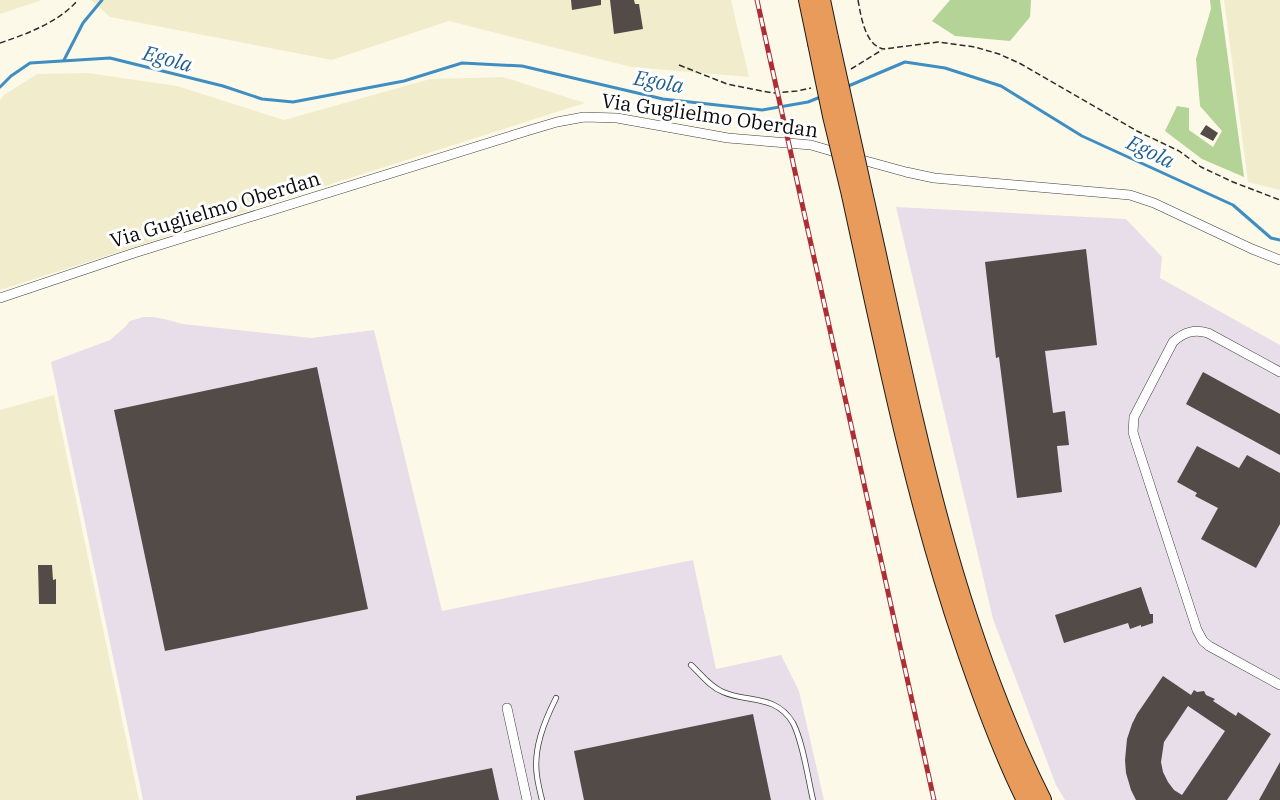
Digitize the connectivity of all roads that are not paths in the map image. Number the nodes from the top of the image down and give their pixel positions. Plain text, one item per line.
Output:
1 (808, 0) edge
2 (821, 0) edge
3 (823, 41) junction
4 (857, 194) junction
5 (1280, 260) edge
6 (0, 298) edge
7 (1280, 372) edge
8 (691, 664) dead end
9 (1280, 685) edge
10 (556, 698) dead end
11 (507, 708) dead end
12 (527, 800) edge
13 (542, 800) edge
14 (813, 800) edge
15 (1026, 800) edge
16 (1042, 800) edge

1 - 3 highway
2 - 3 highway
3 - 4 highway, bridge
4 - 15 highway
4 - 16 highway
5 - 6 street, Via Guglielmo Oberdan
7 - 9 street
8 - 14 lane
10 - 13 lane
11 - 12 street

